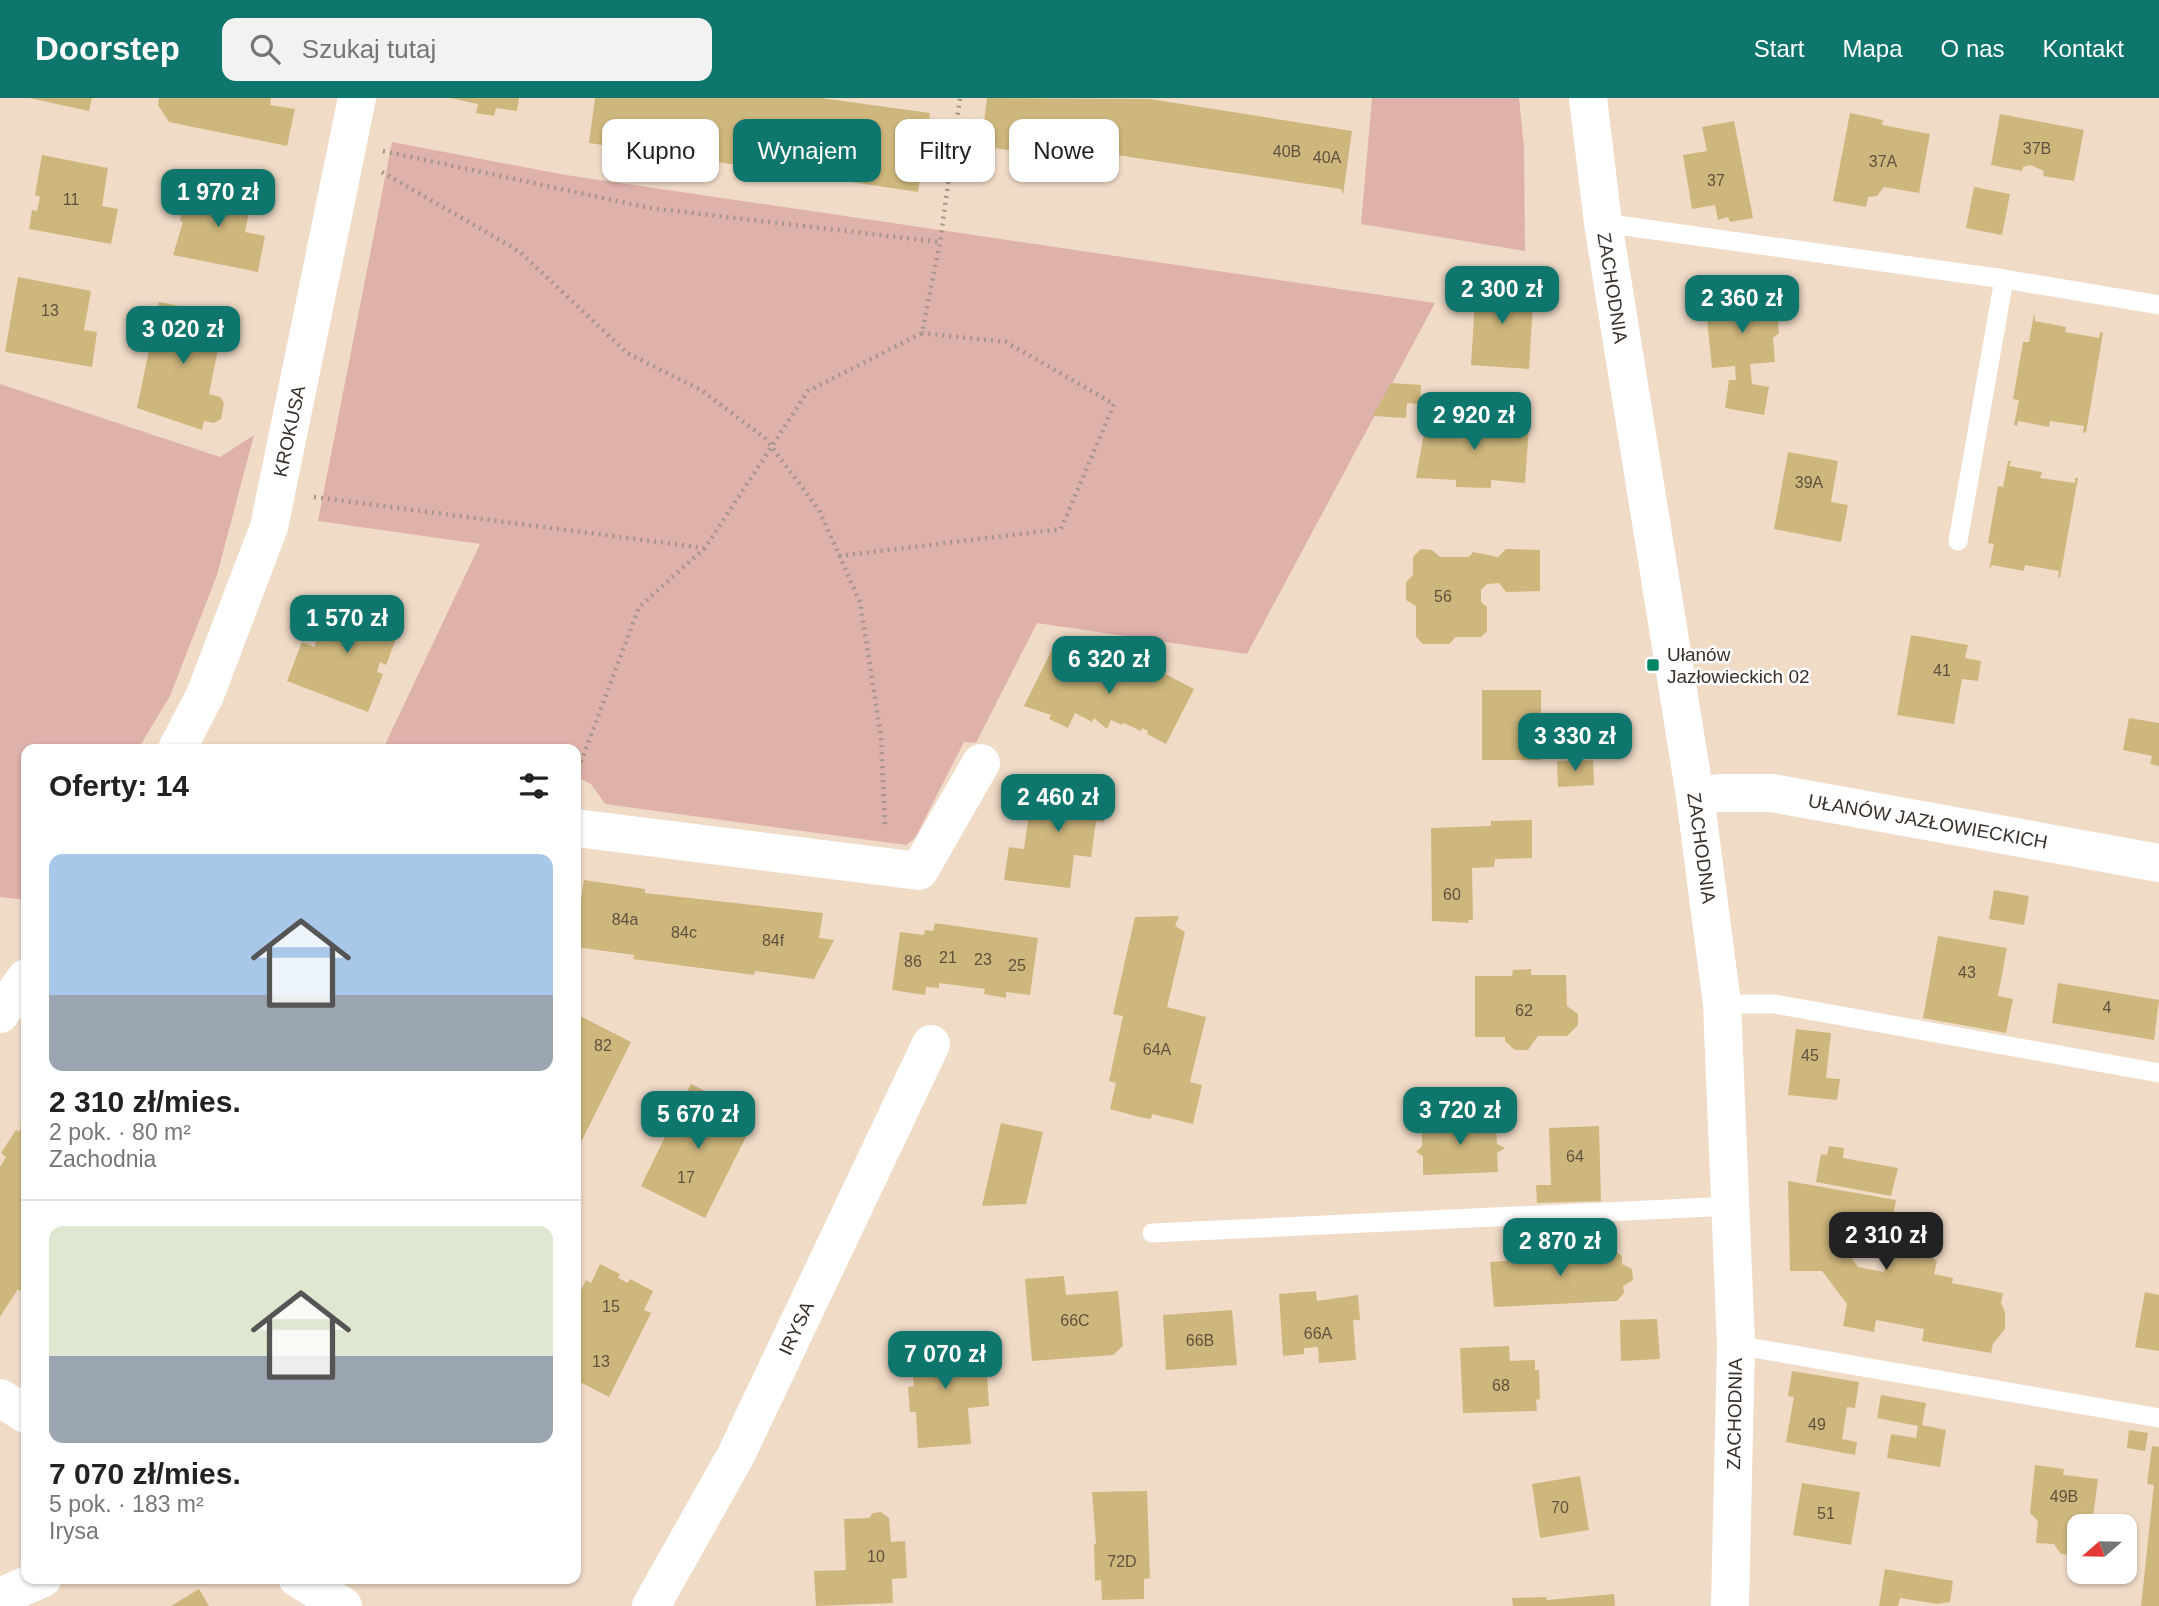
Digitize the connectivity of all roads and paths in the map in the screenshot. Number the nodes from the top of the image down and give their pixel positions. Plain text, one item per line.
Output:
1 (357, 98) edge
2 (960, 98) edge
3 (1588, 98) edge
4 (346, 154) junction
5 (1603, 223) junction
6 (940, 242) junction
7 (2004, 279) junction
8 (2159, 305) edge
9 (922, 333) junction
10 (771, 446) junction
11 (276, 493) junction
12 (1958, 541) dead end
13 (705, 548) junction
14 (839, 556) junction
15 (180, 744) edge
16 (581, 762) edge
17 (981, 763) dead end
18 (1695, 796) junction
19 (581, 829) edge
20 (2159, 863) edge
21 (887, 867) junction
22 (21, 985) edge
23 (1722, 1004) junction
24 (0, 1014) edge
25 (931, 1044) dead end
26 (2159, 1073) edge
27 (1732, 1206) junction
28 (1152, 1233) dead end
29 (1736, 1345) junction
30 (0, 1398) edge
31 (21, 1411) edge
32 (2159, 1418) edge
33 (29, 1584) edge
34 (308, 1584) edge
35 (0, 1597) edge
36 (343, 1606) edge
37 (651, 1606) edge
38 (1730, 1606) edge

1 - 4 street, KROKUSA
2 - 6 path
3 - 5 street, ZACHODNIA
4 - 6 path
4 - 10 path
4 - 11 street, KROKUSA
5 - 7 lane
5 - 18 street, ZACHODNIA
6 - 9 path
7 - 8 lane
7 - 12 lane
9 - 10 path
9 - 14 path
10 - 13 path
10 - 14 path
11 - 13 path
11 - 15 street, KROKUSA
13 - 16 path
14 - 21 path
17 - 21 street
18 - 20 street, UŁANÓW JAZŁOWIECKICH
18 - 23 street, ZACHODNIA
19 - 21 street
22 - 24 street
23 - 26 lane
23 - 27 street, ZACHODNIA
25 - 37 street, IRYSA
27 - 28 lane
27 - 29 street, ZACHODNIA
29 - 32 lane
29 - 38 street, ZACHODNIA
30 - 31 street
33 - 35 street
34 - 36 street

